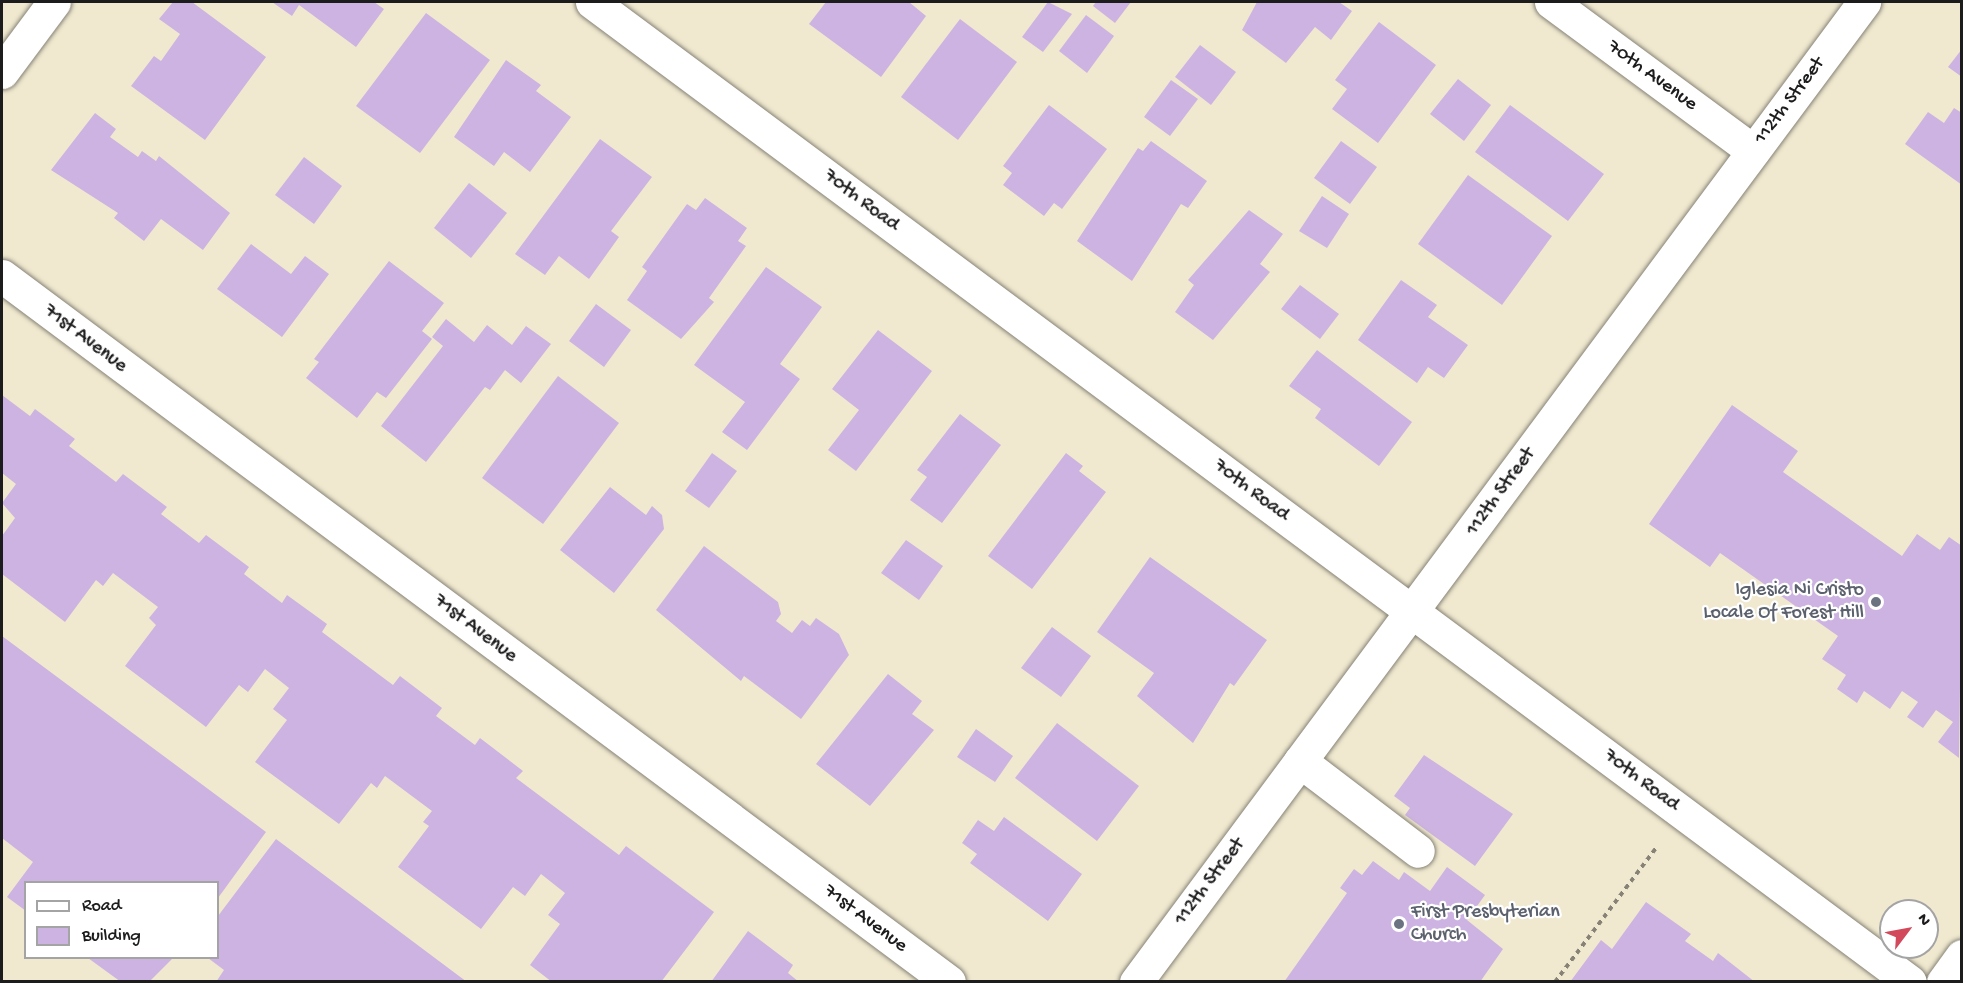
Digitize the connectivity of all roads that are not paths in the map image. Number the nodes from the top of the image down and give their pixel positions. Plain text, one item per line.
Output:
1 (54, 2) edge
2 (592, 2) edge
3 (1551, 2) edge
4 (1864, 2) edge
5 (2, 72) edge
6 (1753, 151) junction
7 (2, 276) edge
8 (1412, 611) junction
9 (1300, 761) junction
10 (1418, 851) dead end
11 (1962, 957) edge
12 (948, 981) edge
13 (1136, 981) edge
14 (1910, 981) edge
15 (1943, 981) edge

1 - 5 street
2 - 8 street, 70th Road
3 - 6 street, 70th Avenue
4 - 6 street, 112th Street
6 - 8 street, 112th Street
7 - 12 street, 71st Avenue
8 - 9 street, 112th Street
8 - 14 street, 70th Road
9 - 10 street
9 - 13 street, 112th Street
11 - 15 street

